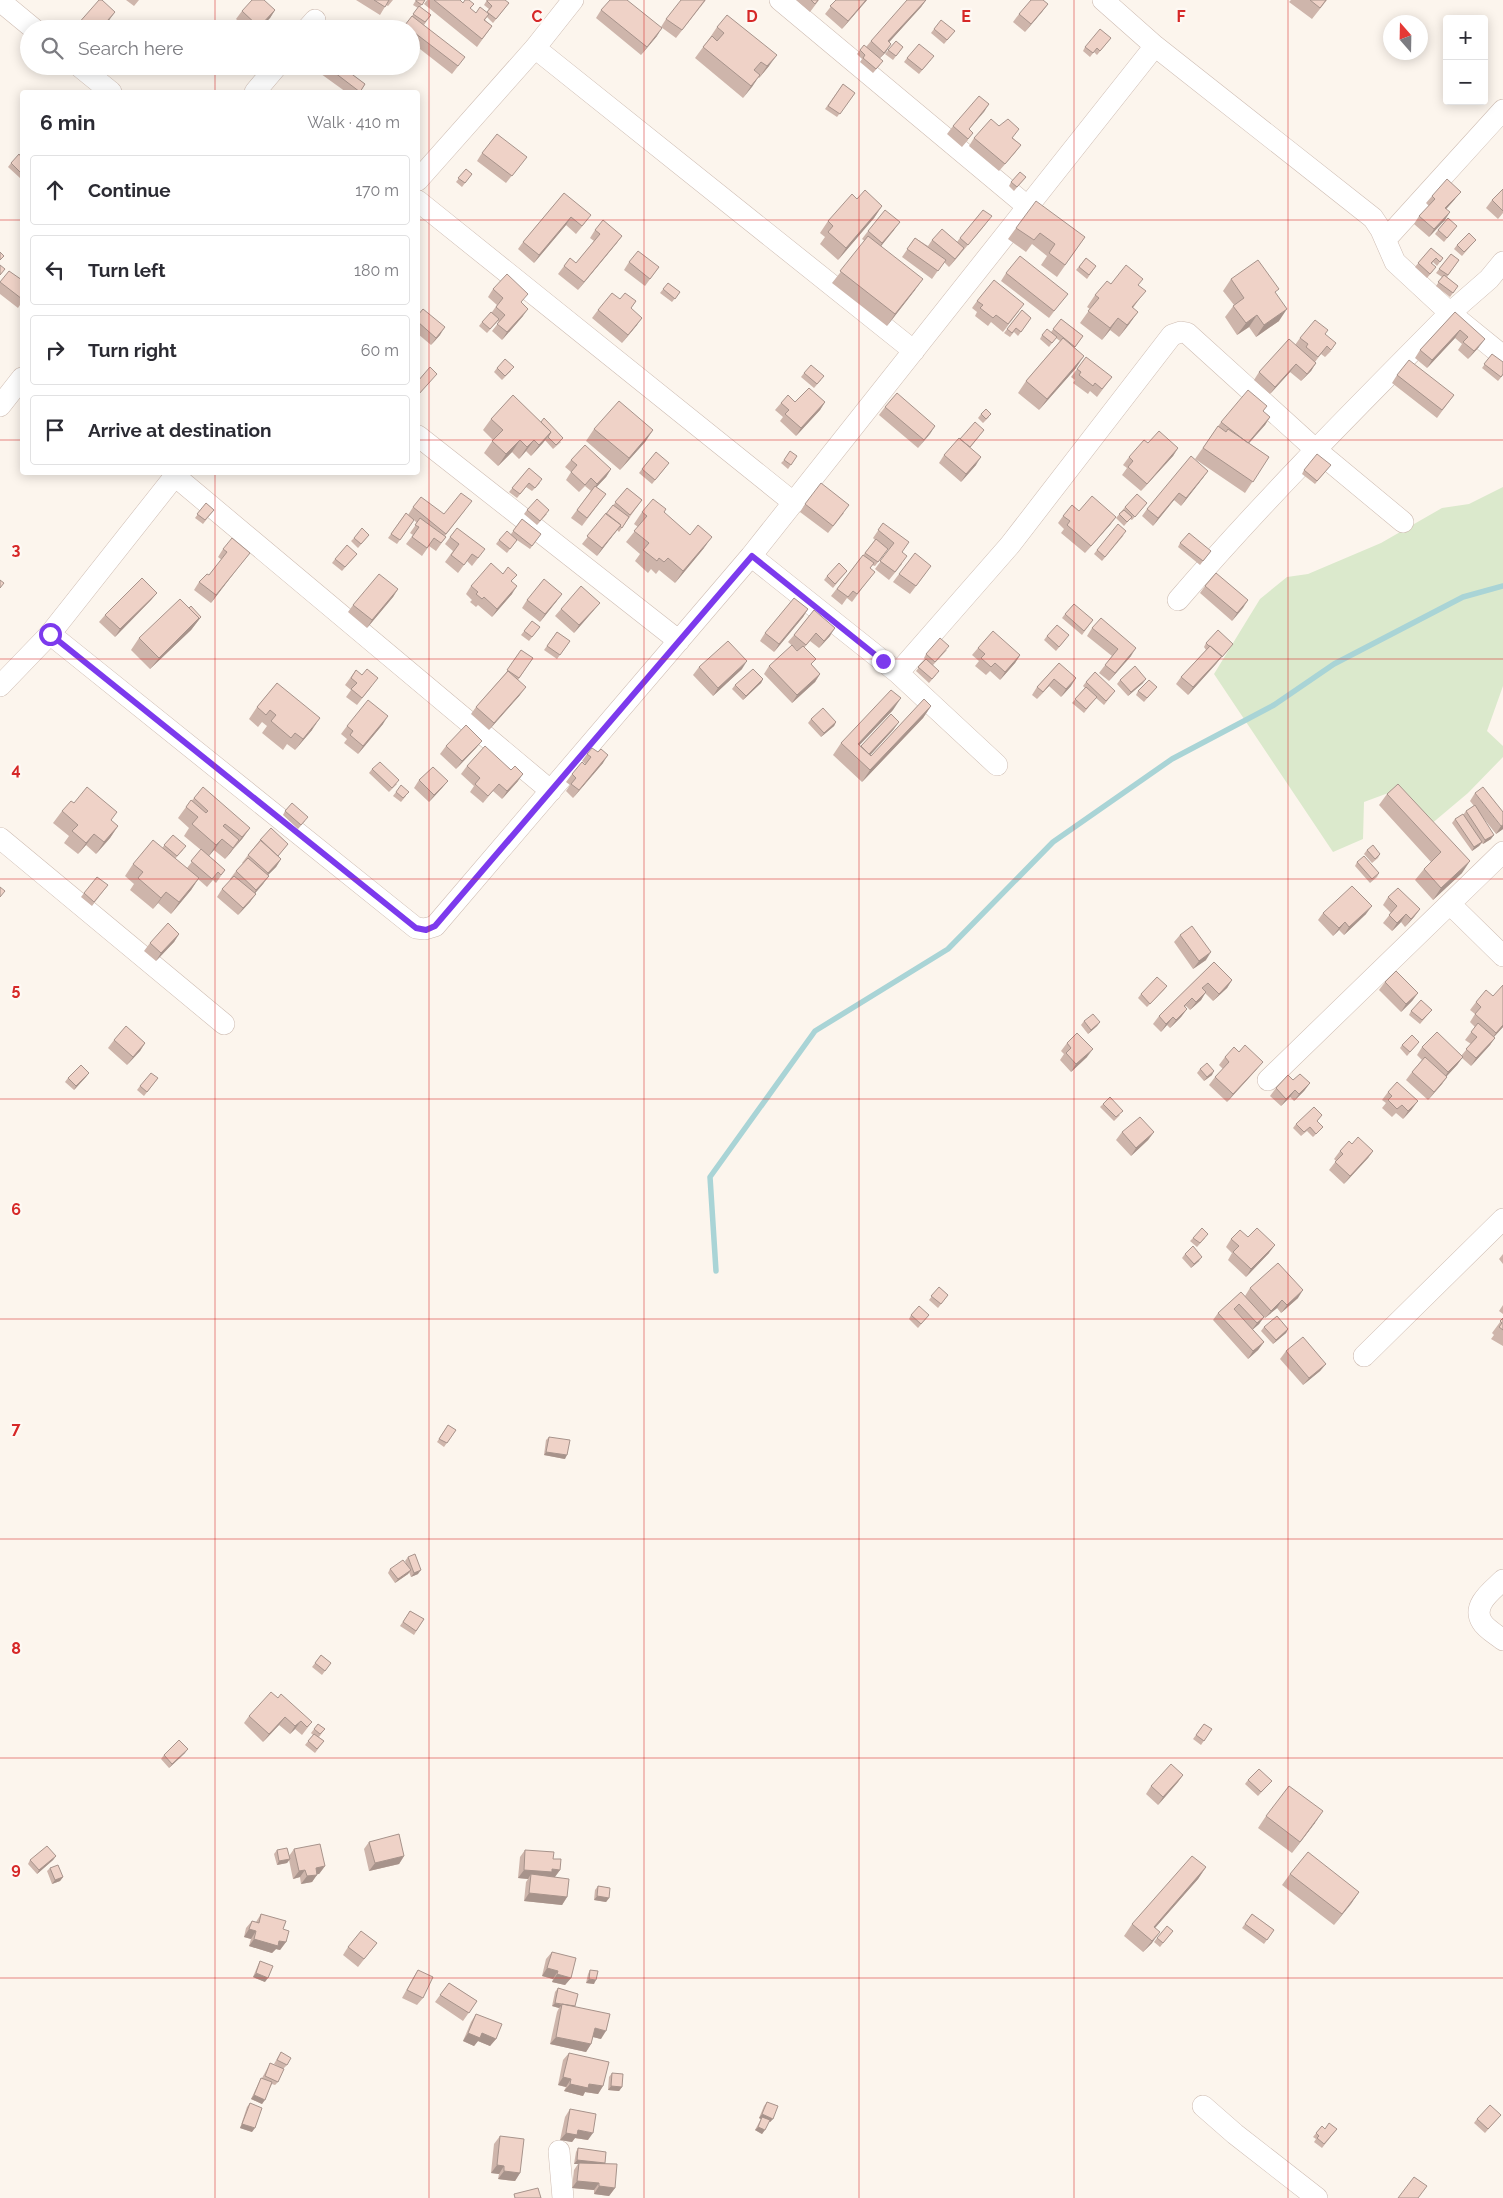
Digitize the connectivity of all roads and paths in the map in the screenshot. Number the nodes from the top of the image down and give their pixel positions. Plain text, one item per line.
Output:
1 (573, 0) edge
2 (780, 0) edge
3 (1103, 0) edge
4 (0, 1) edge
5 (23, 20) edge
6 (1154, 46) junction
7 (535, 48) junction
8 (90, 75) edge
9 (269, 75) edge
10 (109, 90) edge
11 (257, 90) edge
12 (1503, 110) edge
13 (420, 178) edge
14 (420, 204) edge
15 (1028, 206) junction
16 (1386, 239) junction
17 (1503, 262) edge
18 (1450, 313) junction
19 (914, 351) junction
20 (1503, 356) edge
21 (20, 381) edge
22 (0, 406) edge
23 (420, 438) edge
24 (1316, 449) junction
25 (175, 475) edge
26 (177, 475) edge
27 (794, 503) junction
28 (1403, 522) dead end
29 (752, 556) junction
30 (1178, 600) dead end
31 (50, 634) junction
32 (679, 641) junction
33 (898, 672) junction
34 (0, 686) edge
35 (997, 764) dead end
36 (551, 791) junction
37 (0, 838) edge
38 (1503, 852) edge
39 (1450, 904) junction
40 (1503, 956) edge
41 (224, 1024) dead end
42 (1268, 1080) dead end
43 (1503, 1219) edge
44 (1364, 1356) dead end
45 (1503, 1580) edge
46 (1503, 1640) edge
47 (1202, 2106) dead end
48 (559, 2151) dead end
49 (564, 2198) edge
50 (1317, 2198) edge

1 - 7 street
2 - 15 street
3 - 6 street
4 - 5 street
6 - 15 street
6 - 16 street
7 - 13 street
7 - 19 street
8 - 10 street
9 - 11 street
12 - 16 street
14 - 27 street
15 - 19 street
16 - 18 street
17 - 18 street
18 - 20 street
18 - 24 street
19 - 27 street
21 - 22 street
23 - 32 street
24 - 28 street
24 - 30 street
24 - 33 street
25 - 31 street
26 - 36 street
27 - 29 street
29 - 32 street
29 - 33 street
31 - 34 street
31 - 36 street
32 - 36 street
33 - 35 street
37 - 41 street
38 - 39 street
39 - 40 street
39 - 42 street
43 - 44 street
45 - 46 street
47 - 50 street
48 - 49 street

